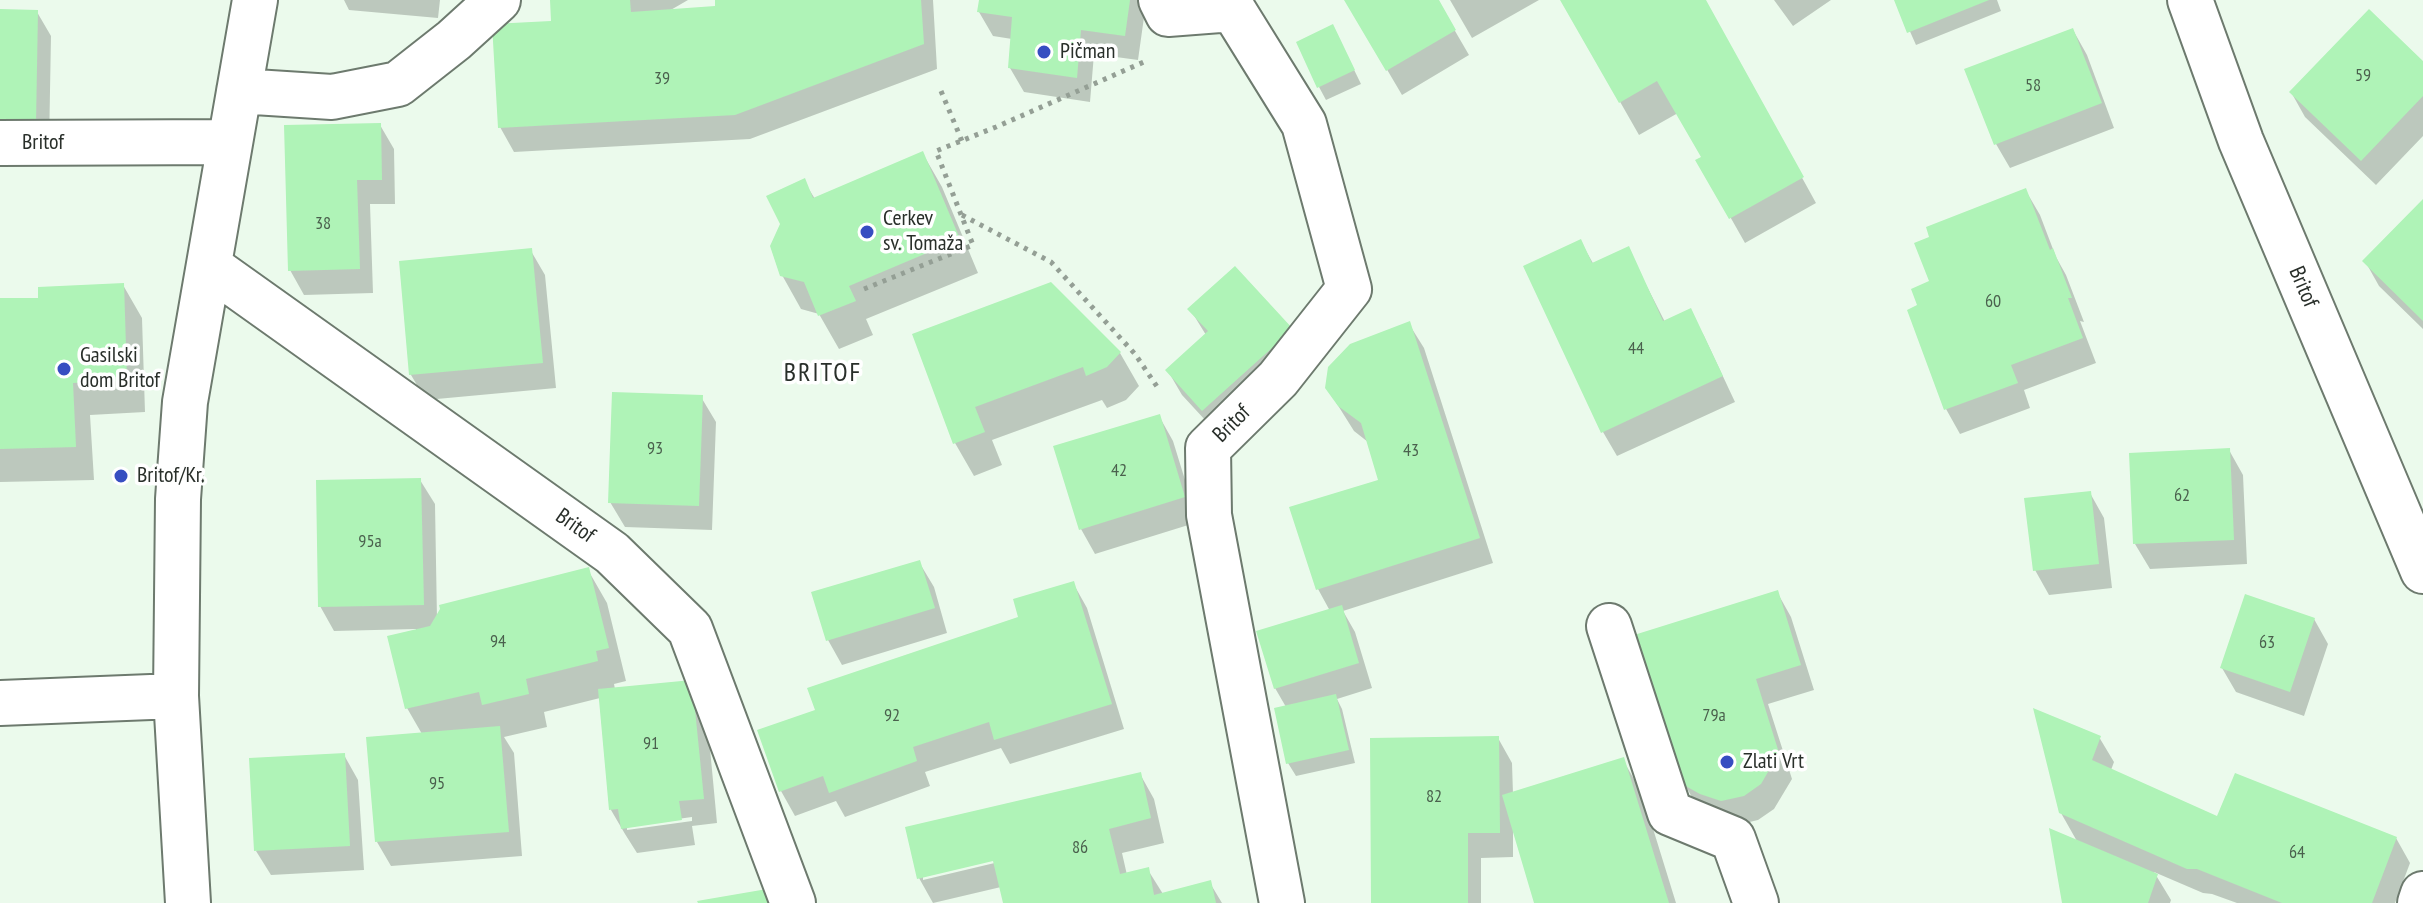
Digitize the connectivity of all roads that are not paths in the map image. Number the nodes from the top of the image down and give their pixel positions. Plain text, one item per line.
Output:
1 (255, 0) edge
2 (498, 0) edge
3 (1161, 0) edge
4 (2190, 0) edge
5 (1230, 5) edge
6 (239, 91) junction
7 (230, 142) junction
8 (0, 143) edge
9 (209, 266) junction
10 (2423, 571) edge
11 (1609, 626) dead end
12 (176, 696) junction
13 (0, 703) edge
14 (2423, 894) edge
15 (188, 903) edge
16 (793, 903) edge
17 (1282, 903) edge
18 (1756, 903) edge
19 (2420, 903) edge

1 - 6 street
2 - 6 street
3 - 5 street
4 - 10 street, Britof
5 - 17 street, Britof
6 - 7 street
7 - 8 street, Britof
7 - 9 street
9 - 12 street
9 - 16 street, Britof
11 - 18 street
12 - 13 street
12 - 15 street
14 - 19 street

